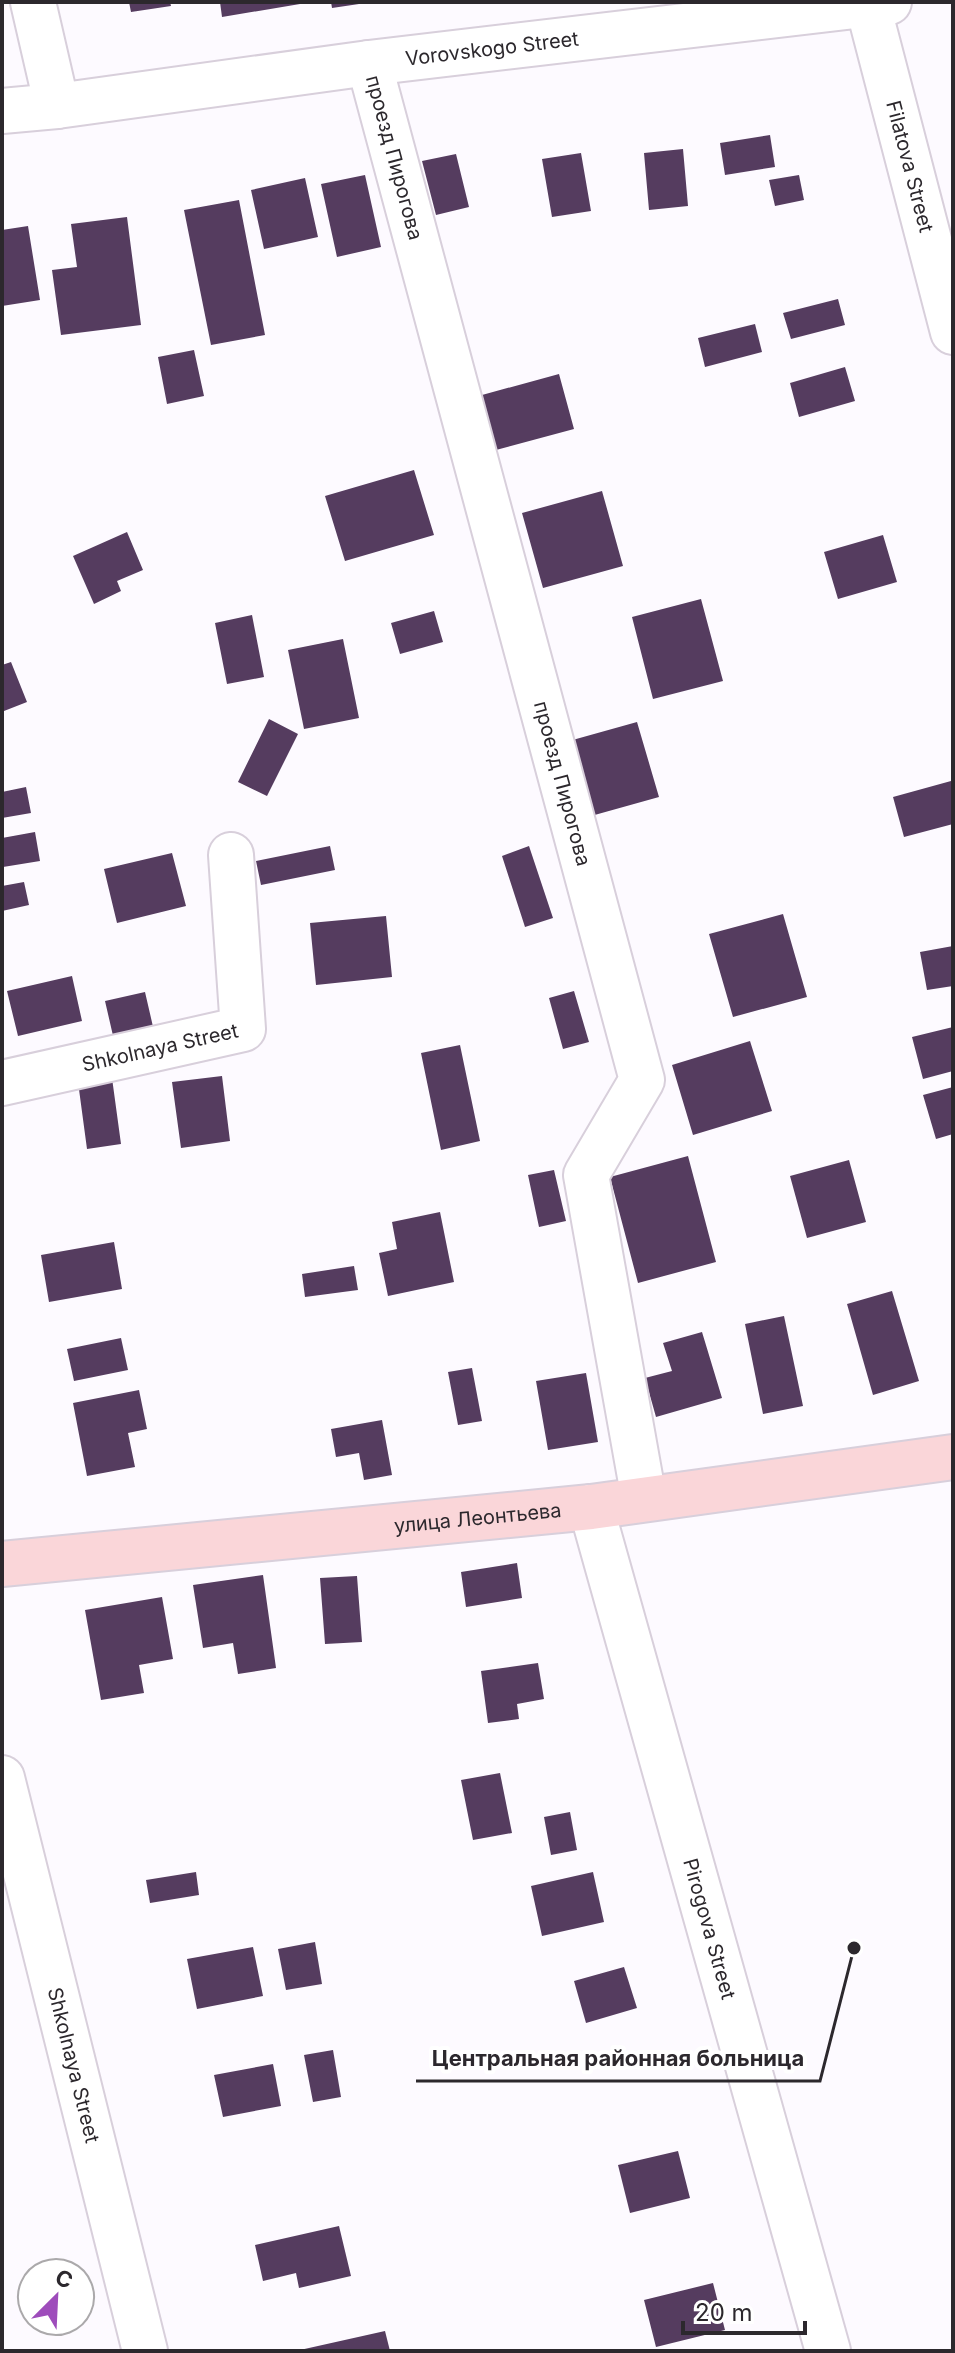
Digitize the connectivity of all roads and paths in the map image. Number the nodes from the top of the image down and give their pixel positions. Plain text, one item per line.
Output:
1 (33, 2) edge
2 (875, 3) edge
3 (369, 63) junction
4 (57, 106) junction
5 (2, 111) edge
6 (953, 332) edge
7 (231, 855) dead end
8 (2, 1083) edge
9 (953, 1457) edge
10 (644, 1499) junction
11 (591, 1507) junction
12 (2, 1564) edge
13 (2, 1778) edge
14 (145, 2351) edge
15 (828, 2351) edge

1 - 4 street
2 - 3 street, Vorovskogo Street
2 - 6 street, Filatova Street
3 - 4 street, Vorovskogo Street
3 - 10 street, проезд Пирогова
4 - 5 street, Vorovskogo Street
7 - 8 street, Shkolnaya Street
9 - 10 street, улица Леонтьева
10 - 11 street, улица Леонтьева
11 - 12 street, улица Леонтьева
11 - 15 street, Pirogova Street
13 - 14 street, Shkolnaya Street

